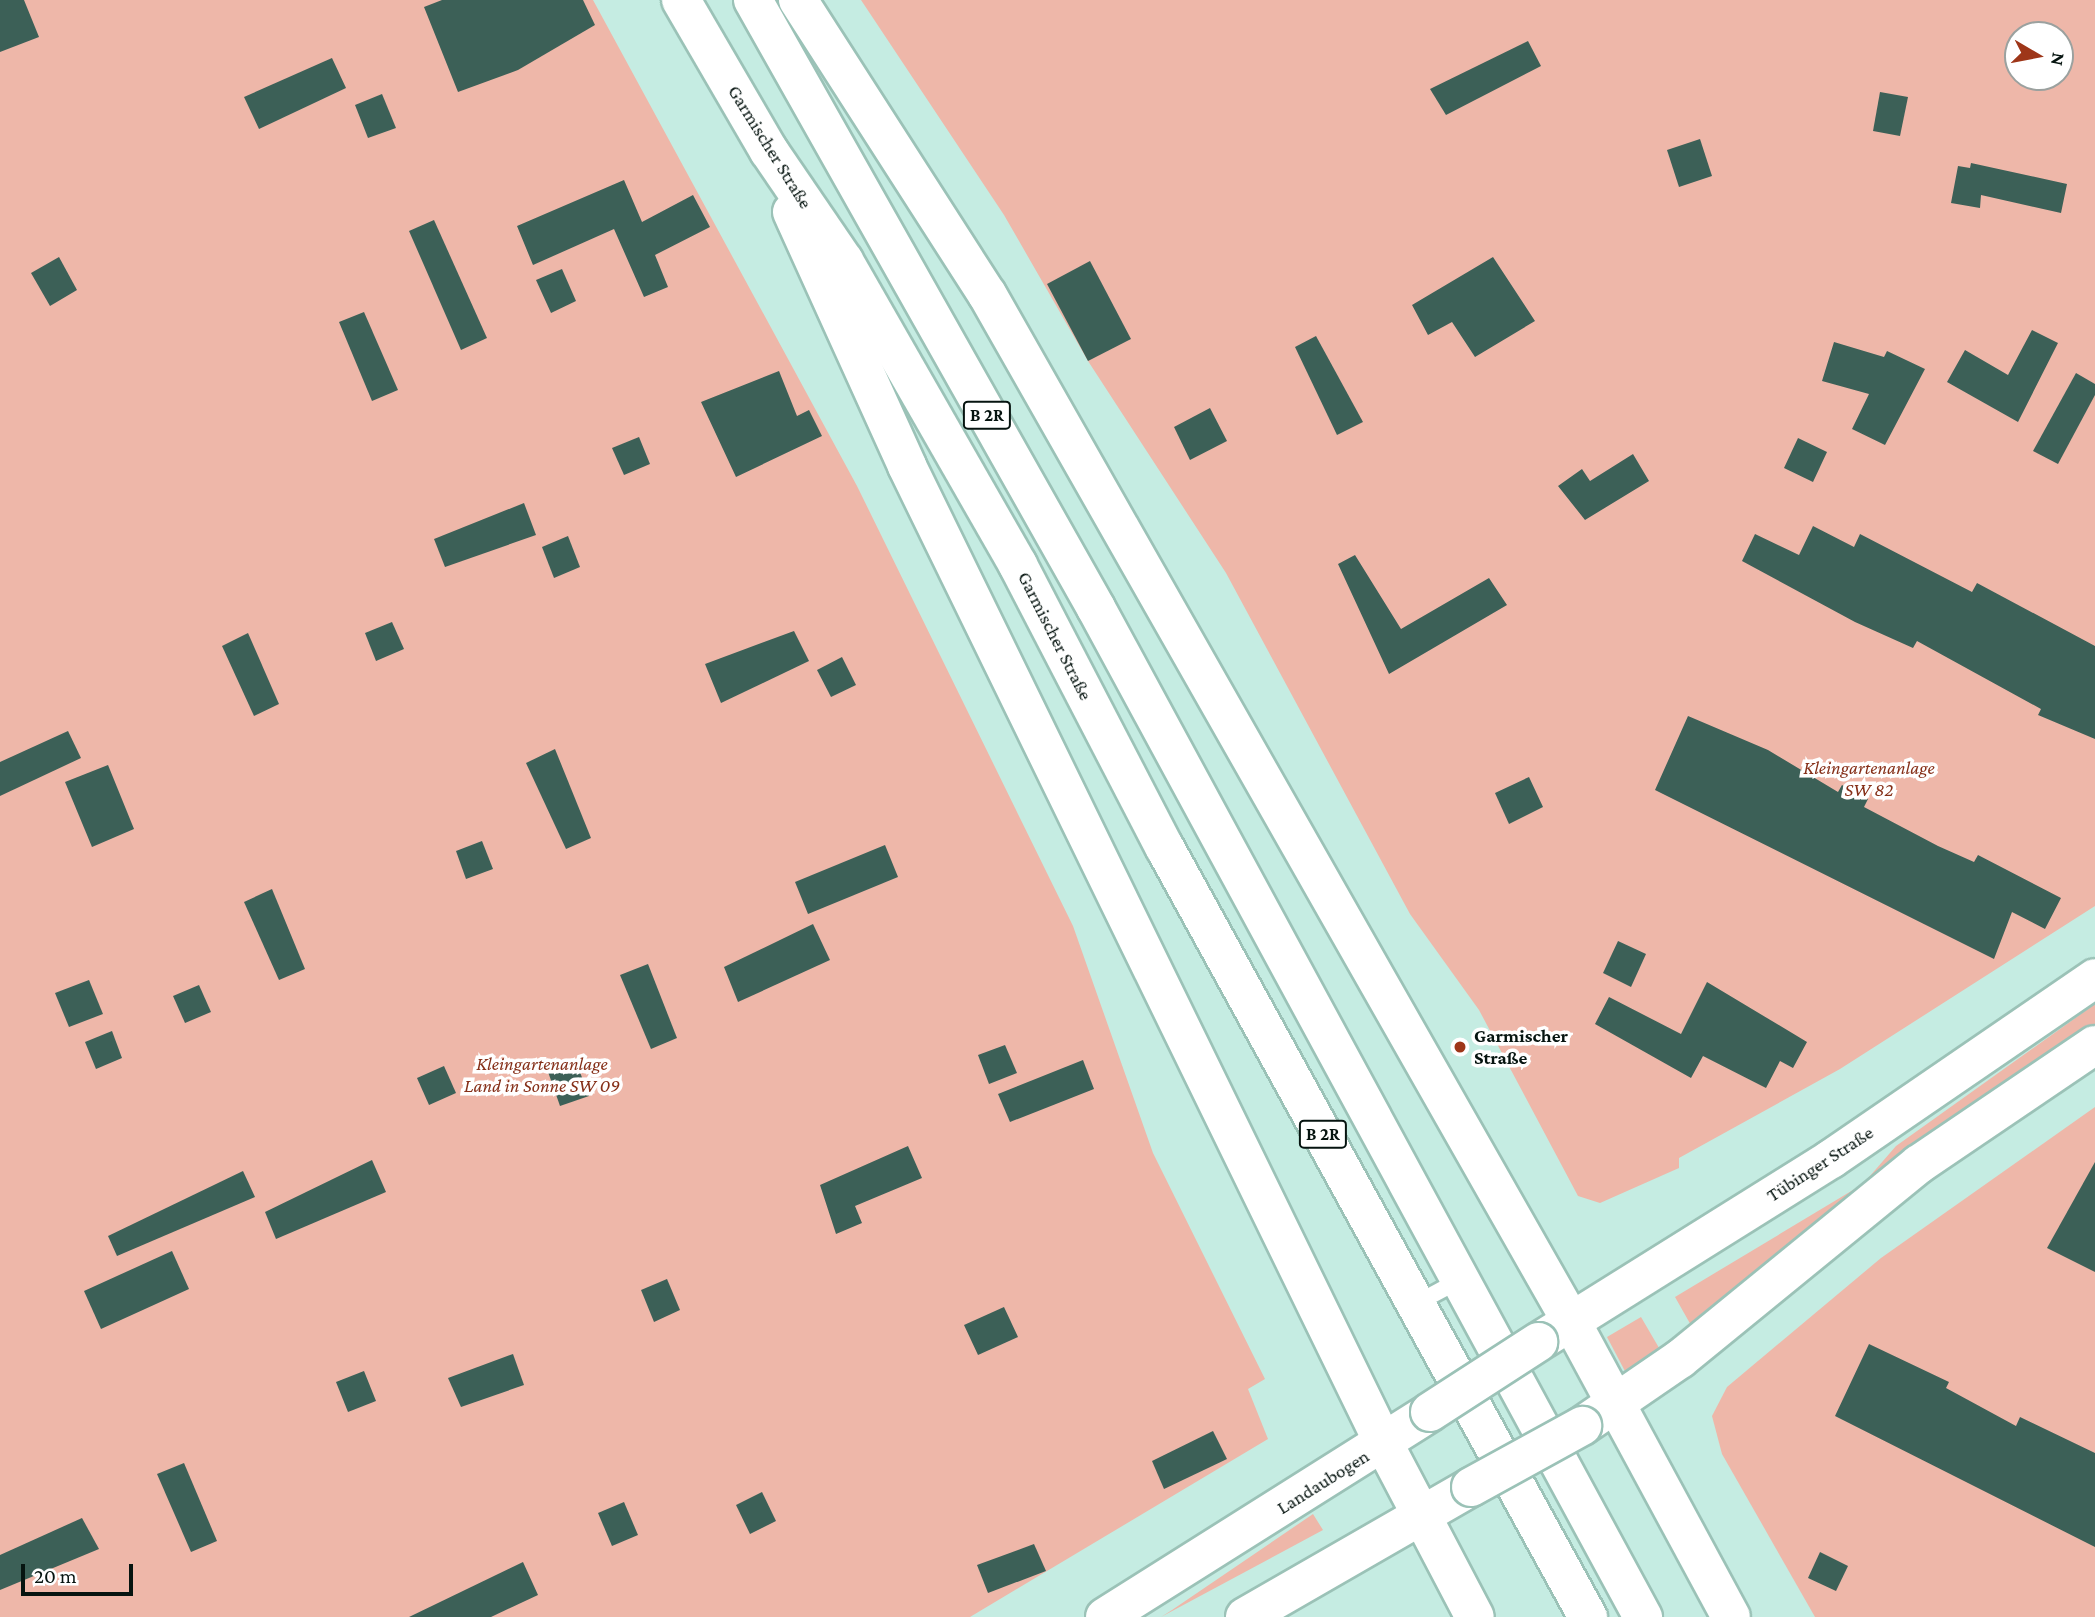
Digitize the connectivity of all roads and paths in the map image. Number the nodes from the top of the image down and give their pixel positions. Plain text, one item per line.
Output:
1 (681, 0) edge
2 (753, 0) edge
3 (798, 0) edge
4 (769, 151) junction
5 (2095, 978) edge
6 (2095, 1045) edge
7 (1460, 1280) junction
8 (1417, 1303) junction
9 (1571, 1321) junction
10 (1538, 1342) joint
11 (1617, 1403) junction
12 (1384, 1444) junction
13 (1420, 1515) junction
14 (1105, 1617) edge
15 (1245, 1617) edge
16 (1475, 1617) edge
17 (1588, 1617) edge
18 (1643, 1617) edge
19 (1731, 1617) edge

1 - 4 main road, Garmischer Straße / B 2R
2 - 7 main road, B 2R
3 - 9 main road
4 - 8 main road, Garmischer Straße / B 2R
4 - 12 main road
5 - 9 main road, Tübinger Straße
6 - 11 main road
7 - 8 lane
7 - 18 main road, B 2R
8 - 17 main road, Garmischer Straße / B 2R
9 - 10 main road, Tübinger Straße
9 - 11 main road
10 - 12 main road, Landaubogen, bridge
11 - 13 main road, bridge
11 - 19 main road
12 - 13 main road
12 - 14 main road, Landaubogen
13 - 15 main road
13 - 16 main road

